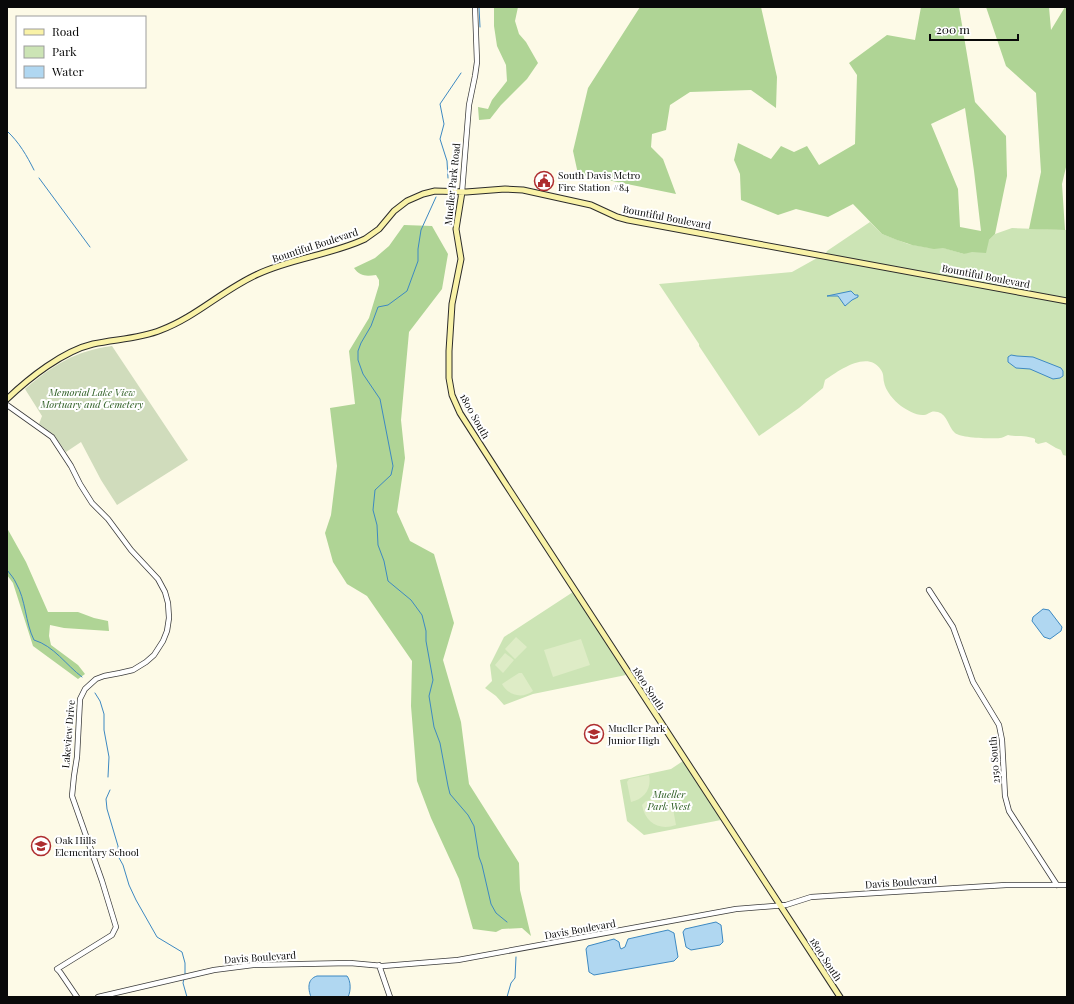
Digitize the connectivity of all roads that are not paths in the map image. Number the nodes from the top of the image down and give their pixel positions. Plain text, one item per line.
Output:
1 (475, 7) edge
2 (462, 192) junction
3 (1067, 301) edge
4 (450, 386) joint
5 (7, 399) edge
6 (7, 405) edge
7 (929, 590) dead end
8 (1057, 885) junction
9 (1067, 886) edge
10 (781, 906) junction
11 (379, 965) junction
12 (76, 997) edge
13 (98, 997) edge
14 (390, 997) edge
15 (840, 997) edge

1 - 2 street, Mueller Park Road
2 - 3 main road, Bountiful Boulevard
2 - 4 main road, Mueller Park Road
2 - 5 main road, Bountiful Boulevard
4 - 10 main road, 1800 South
6 - 12 street, Lakeview Drive
7 - 8 street, 2150 South
8 - 9 street, Davis Boulevard
8 - 10 street, Davis Boulevard
10 - 11 street, Davis Boulevard
10 - 15 main road, 1800 South
11 - 13 street, Davis Boulevard
11 - 14 street

